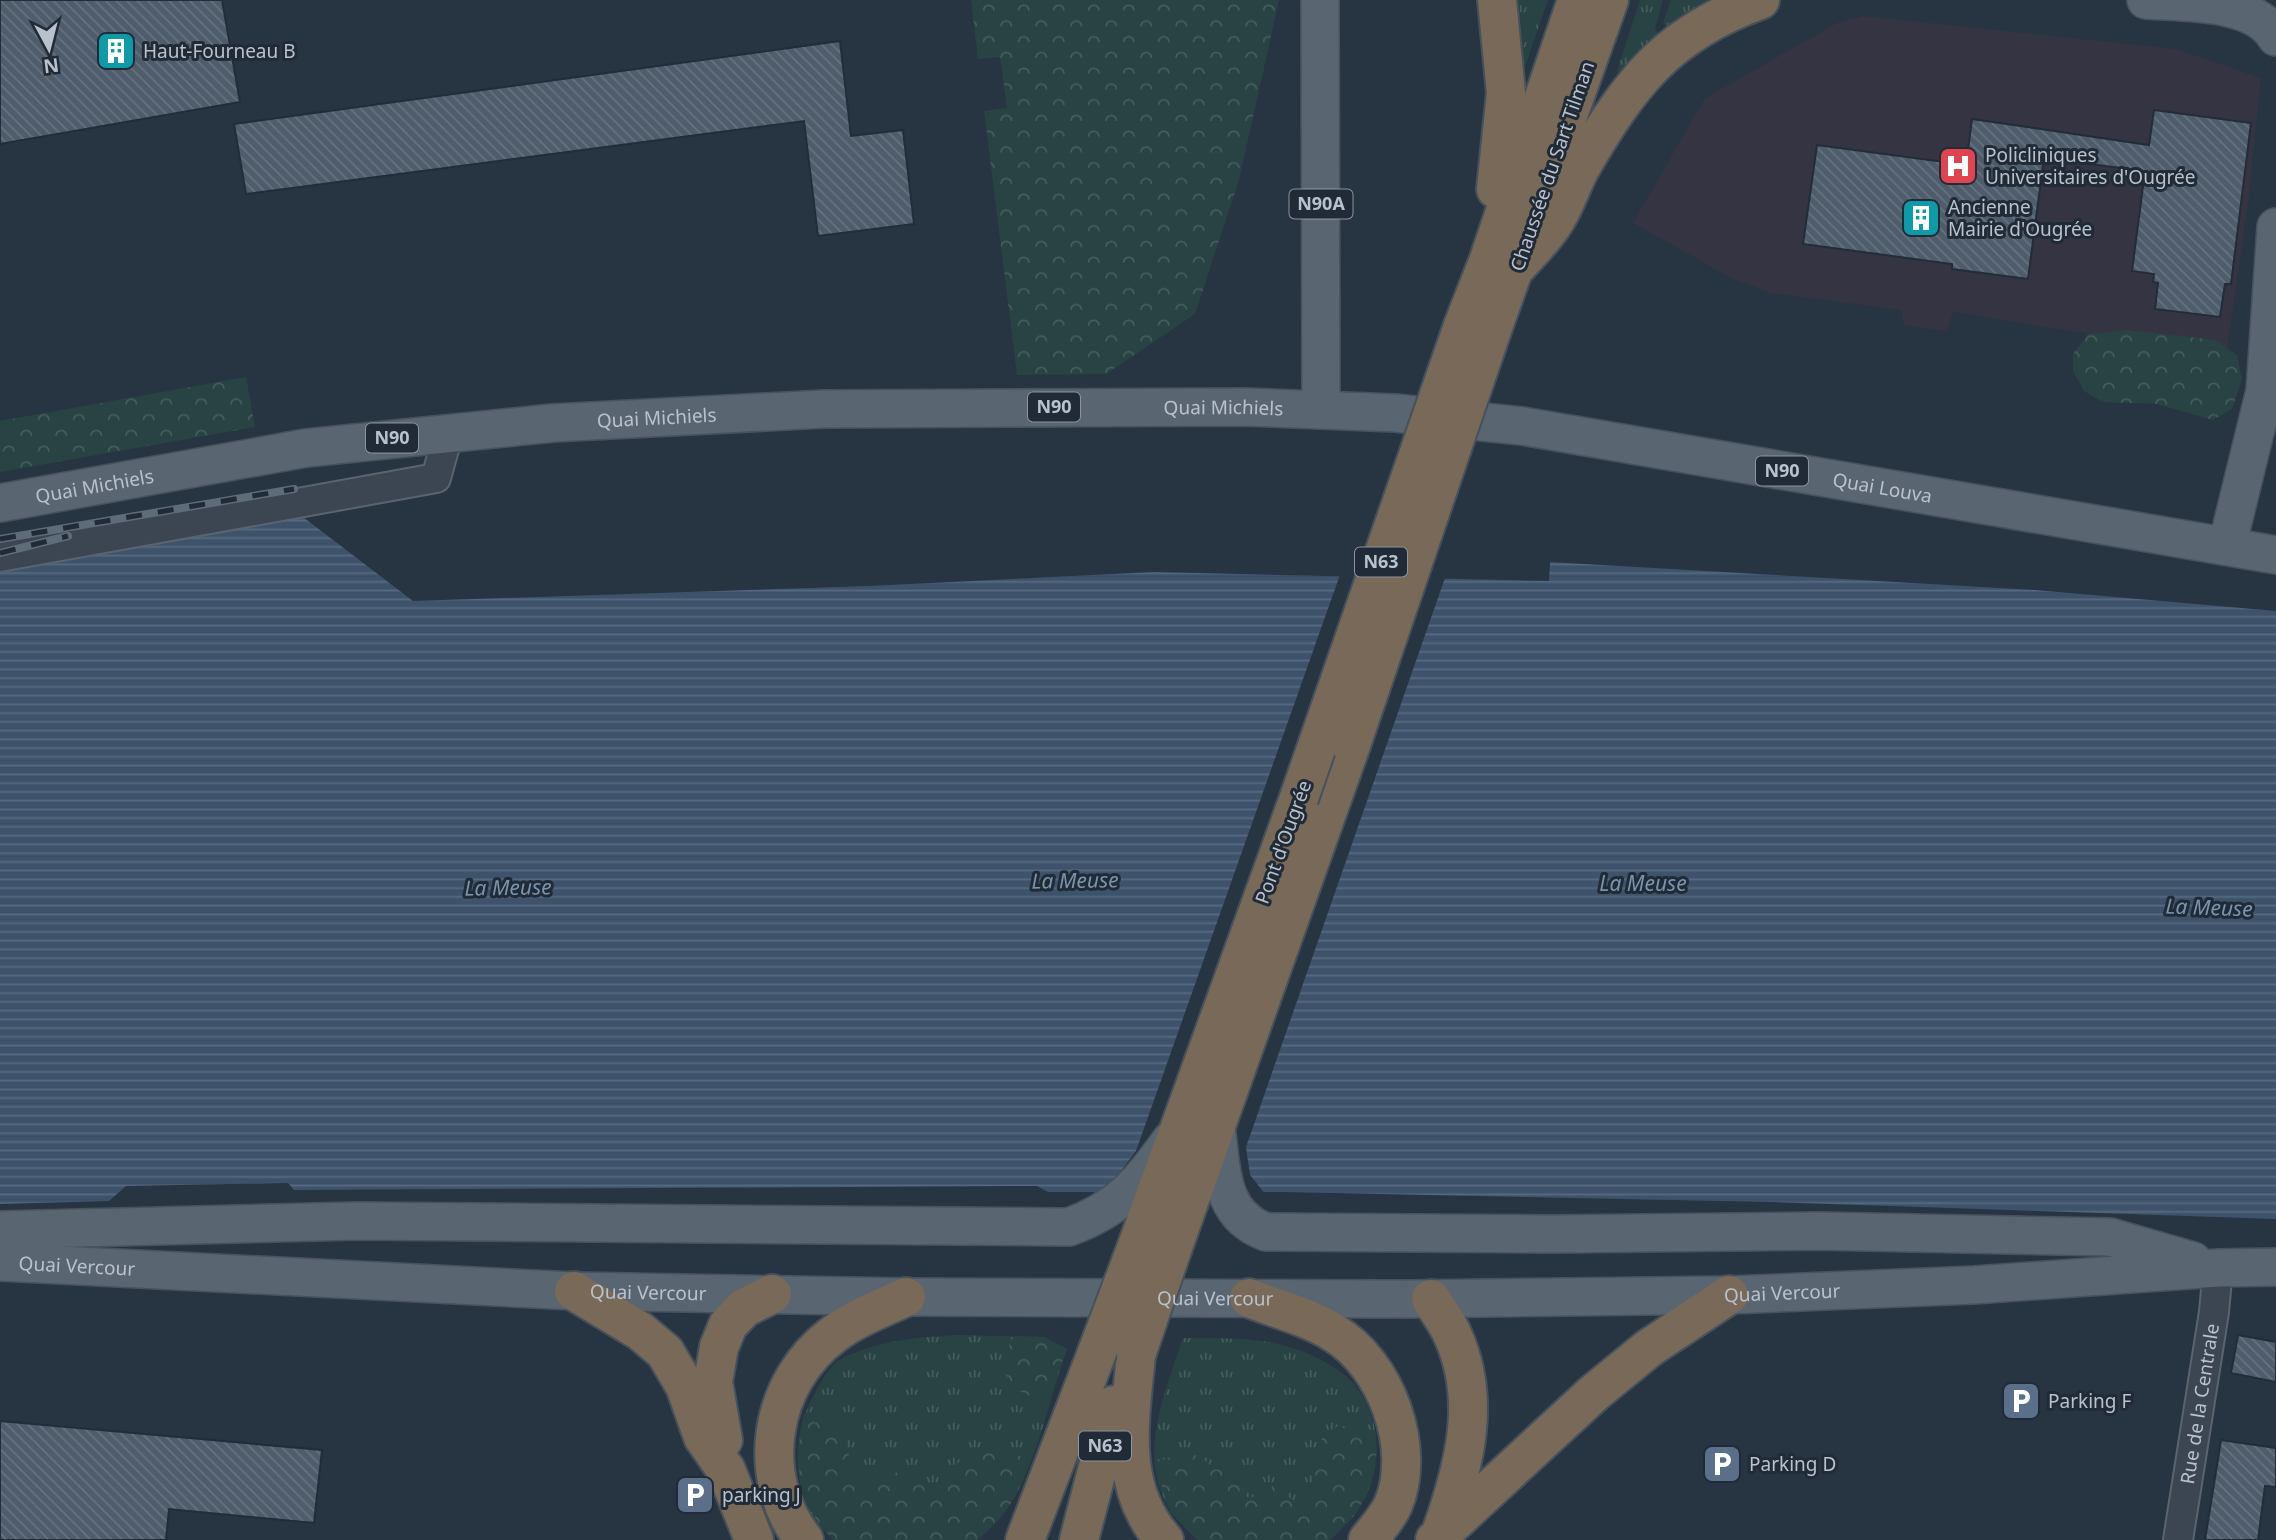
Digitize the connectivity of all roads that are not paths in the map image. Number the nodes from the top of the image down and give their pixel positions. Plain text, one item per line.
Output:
1 (1320, 0) edge
2 (1497, 0) edge
3 (1577, 0) edge
4 (1609, 0) edge
5 (1760, 0) edge
6 (2146, 0) edge
7 (2271, 20) edge
8 (2276, 227) edge
9 (1503, 264) junction
10 (1478, 328) joint
11 (1321, 409) junction
12 (449, 431) junction
13 (0, 503) edge
14 (2227, 545) junction
15 (2276, 555) edge
16 (0, 558) edge
17 (1199, 1125) junction
18 (0, 1230) edge
19 (0, 1262) edge
20 (2276, 1267) edge
21 (2218, 1268) junction
22 (153, 1272) junction
23 (0, 1275) edge
24 (574, 1291) junction
25 (772, 1294) junction
26 (1729, 1295) junction
27 (906, 1297) junction
28 (1249, 1298) junction
29 (1430, 1299) junction
30 (1136, 1355) junction
31 (1076, 1406) junction
32 (726, 1470) junction
33 (1035, 1523) edge
34 (1437, 1537) edge
35 (754, 1540) edge
36 (804, 1540) edge
37 (1001, 1540) edge
38 (1025, 1540) edge
39 (1079, 1540) edge
40 (1164, 1540) edge
41 (1368, 1540) edge
42 (2178, 1540) edge

1 - 11 main road, N90A
2 - 9 highway
3 - 9 highway, Chaussée du Sart Tilman / N63
4 - 9 highway, Chaussée du Sart Tilman / N63
5 - 9 highway
6 - 7 main road
8 - 14 main road
9 - 10 highway, Chaussée du Sart Tilman / N63
10 - 17 highway, Pont d'Ougrée / N63, bridge
11 - 12 main road, Quai Michiels / N90
11 - 14 main road, Quai Louva / N90
12 - 13 main road, Quai Michiels / N90
12 - 16 street
14 - 15 main road, Quai Louva / N90
17 - 18 main road
17 - 21 main road
17 - 30 highway, Pont d'Ougrée / N63, bridge
17 - 31 highway, Pont d'Ougrée / N63, bridge
19 - 22 main road, Quai Vercour
20 - 21 main road, Quai Vercour
21 - 26 main road, Quai Vercour
21 - 42 street, Rue de la Centrale
22 - 23 main road, Quai Vercour
22 - 24 main road, Quai Vercour
24 - 25 main road, Quai Vercour
24 - 32 highway
25 - 27 main road, Quai Vercour
25 - 32 highway
26 - 29 main road, Quai Vercour
26 - 34 highway
27 - 28 main road, Quai Vercour
27 - 36 highway
28 - 29 main road, Quai Vercour
28 - 41 highway
29 - 34 highway
30 - 39 highway, N63
30 - 40 highway
31 - 33 highway, N63
31 - 37 highway
32 - 35 highway
33 - 38 highway, N63

